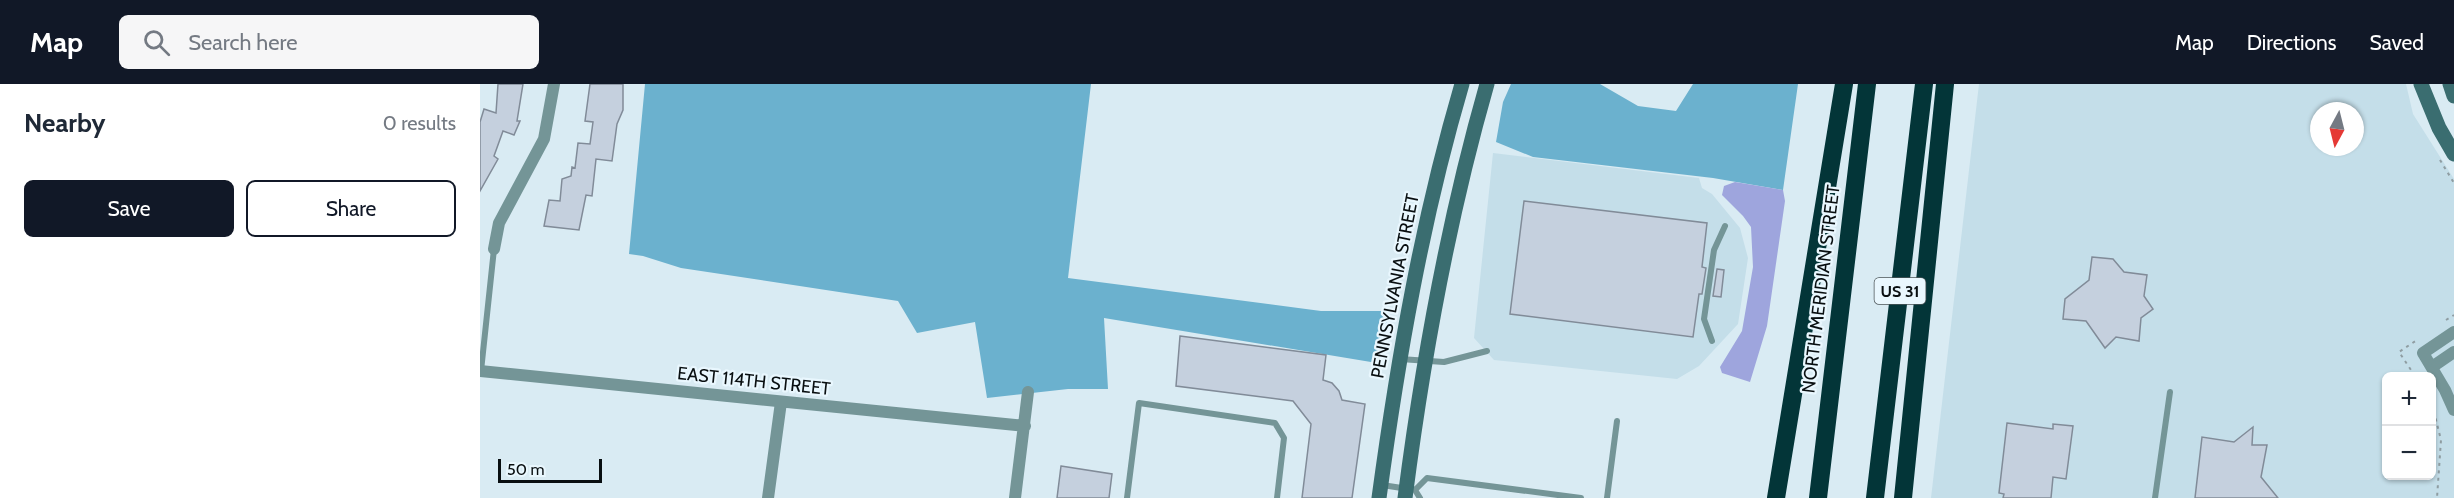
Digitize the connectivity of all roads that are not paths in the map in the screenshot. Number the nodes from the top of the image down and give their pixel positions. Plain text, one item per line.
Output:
1 (554, 84) edge
2 (1462, 84) edge
3 (1487, 84) edge
4 (1844, 84) edge
5 (1867, 84) edge
6 (1924, 84) edge
7 (1945, 84) edge
8 (2421, 84) edge
9 (2450, 84) edge
10 (2454, 96) edge
11 (2454, 154) edge
12 (1725, 226) dead end
13 (494, 249) joint
14 (2454, 332) edge
15 (1712, 340) dead end
16 (1487, 351) dead end
17 (2454, 351) edge
18 (1399, 359) junction
19 (1424, 362) junction
20 (2432, 367) junction
21 (480, 371) edge
22 (1028, 392) dead end
23 (2170, 392) dead end
24 (781, 402) junction
25 (2454, 410) edge
26 (1617, 420) dead end
27 (1025, 426) junction
28 (1380, 491) edge
29 (1409, 492) edge
30 (768, 498) edge
31 (1015, 498) edge
32 (1127, 498) edge
33 (1277, 498) edge
34 (1420, 498) edge
35 (1581, 498) edge
36 (1607, 498) edge
37 (1776, 498) edge
38 (1818, 498) edge
39 (1875, 498) edge
40 (1904, 498) edge
41 (2155, 498) edge

1 - 13 street
2 - 18 main road, PENNSYLVANIA STREET
3 - 19 main road
4 - 37 highway
5 - 38 highway, NORTH MERIDIAN STREET
6 - 39 highway, US 31
7 - 40 highway
8 - 11 main road
9 - 10 main road
12 - 15 lane
13 - 21 lane
14 - 20 street
16 - 19 lane
17 - 20 street
18 - 19 lane
18 - 28 main road, PENNSYLVANIA STREET
19 - 29 main road
20 - 25 street
21 - 24 street, EAST 114TH STREET
22 - 27 street
23 - 41 lane
24 - 27 street, EAST 114TH STREET
24 - 30 street
26 - 36 lane
27 - 31 street
28 - 29 lane
29 - 34 lane
29 - 35 lane
32 - 33 lane

